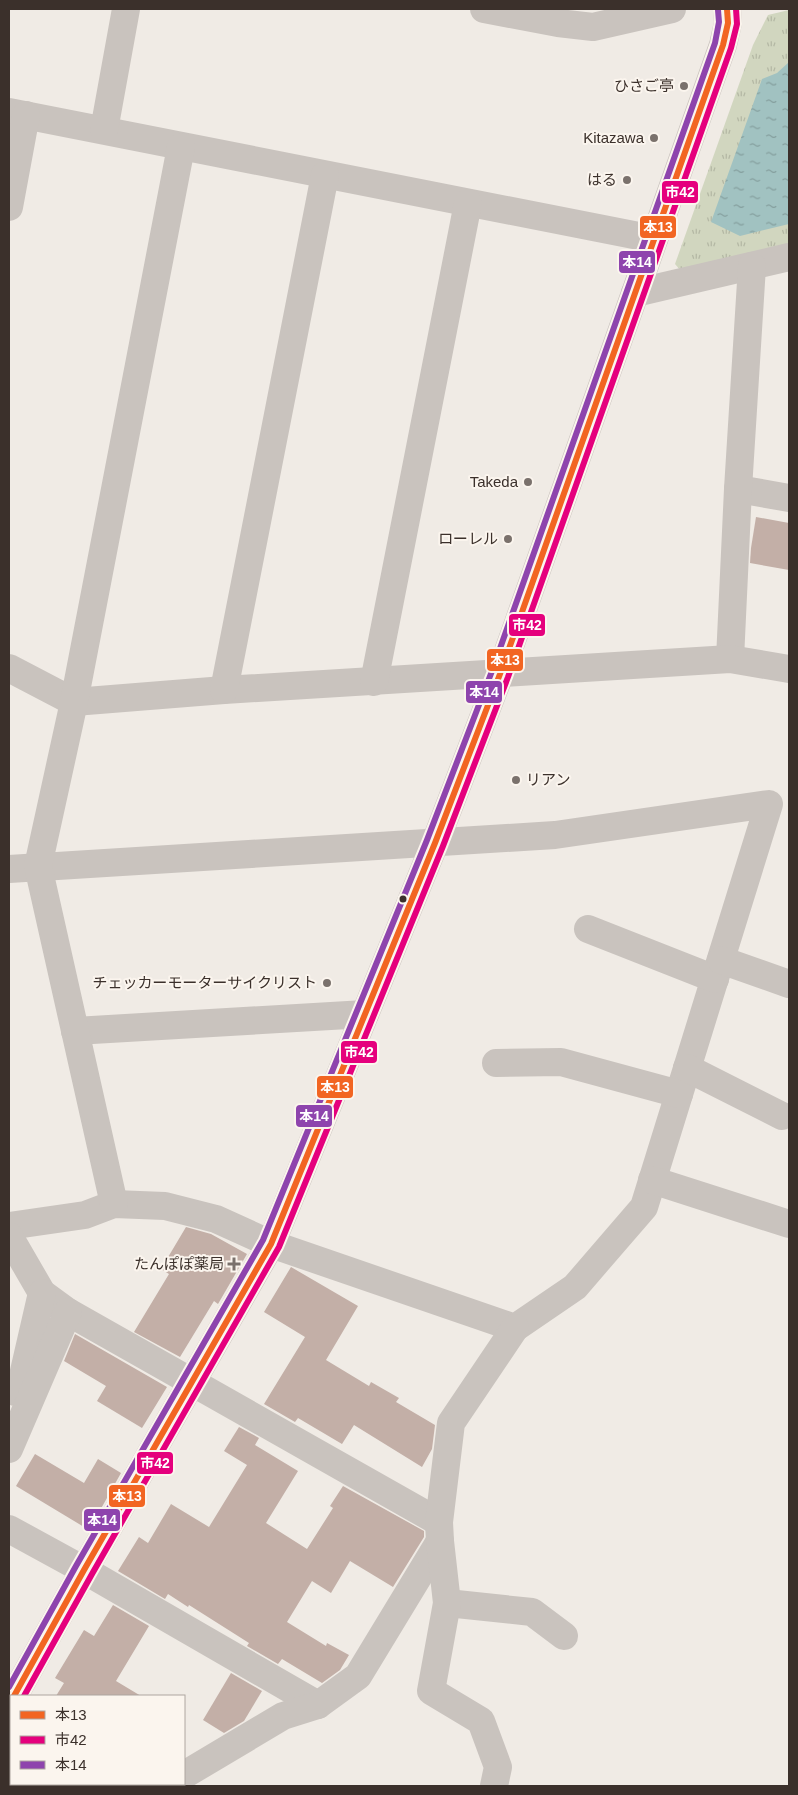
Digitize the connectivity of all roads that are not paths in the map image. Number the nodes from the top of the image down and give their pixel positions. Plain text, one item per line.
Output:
1 (126, 9) edge
2 (484, 9) edge
3 (672, 9) edge
4 (727, 9) edge
5 (18, 114) edge
6 (104, 130) junction
7 (181, 147) junction
8 (325, 175) junction
9 (468, 203) junction
10 (9, 207) edge
11 (654, 239) junction
12 (789, 257) edge
13 (752, 266) junction
14 (635, 293) junction
15 (738, 488) junction
16 (789, 498) edge
17 (730, 659) junction
18 (9, 668) edge
19 (789, 669) edge
20 (500, 674) junction
21 (374, 682) junction
22 (224, 690) junction
23 (74, 702) junction
24 (779, 805) edge
25 (435, 843) junction
26 (38, 866) junction
27 (9, 869) edge
28 (588, 929) dead end
29 (718, 970) junction
30 (789, 984) edge
31 (365, 1014) junction
32 (75, 1031) junction
33 (496, 1063) dead end
34 (683, 1081) junction
35 (782, 1116) dead end
36 (652, 1180) junction
37 (114, 1204) junction
38 (789, 1224) edge
39 (9, 1226) edge
40 (9, 1236) edge
41 (271, 1244) junction
42 (42, 1293) junction
43 (68, 1312) junction
44 (515, 1328) junction
45 (191, 1383) junction
46 (9, 1404) edge
47 (9, 1449) edge
48 (9, 1529) edge
49 (440, 1531) junction
50 (84, 1570) junction
51 (447, 1603) junction
52 (564, 1636) dead end
53 (15, 1695) edge
54 (318, 1705) junction
55 (185, 1774) edge
56 (494, 1786) edge

1 - 6 street
2 - 3 street
4 - 11 street
5 - 6 street
5 - 10 street
6 - 7 street
7 - 8 street
7 - 23 street
8 - 9 street
8 - 22 street
9 - 11 street
9 - 21 street
11 - 14 street
12 - 13 street
13 - 14 street
13 - 15 street
14 - 20 street
15 - 16 street
15 - 17 street
17 - 19 street
17 - 20 street
18 - 23 street
20 - 21 street
20 - 25 street
21 - 22 street
22 - 23 street
23 - 26 street
24 - 25 street
24 - 29 street
25 - 26 street
25 - 31 street
26 - 27 street
26 - 32 street
28 - 29 street
29 - 30 street
29 - 34 street
31 - 32 street
31 - 41 street
32 - 37 street
33 - 34 street
34 - 35 street
34 - 36 street
36 - 38 street
36 - 44 street
37 - 39 street
37 - 41 street
40 - 42 street
41 - 44 street
41 - 45 street
42 - 43 street
42 - 46 street
43 - 45 street
43 - 47 street
44 - 49 street
45 - 49 street
45 - 50 street
48 - 50 street
49 - 51 street
49 - 54 street
50 - 53 street
50 - 54 street
51 - 52 street
51 - 56 street
54 - 55 street

